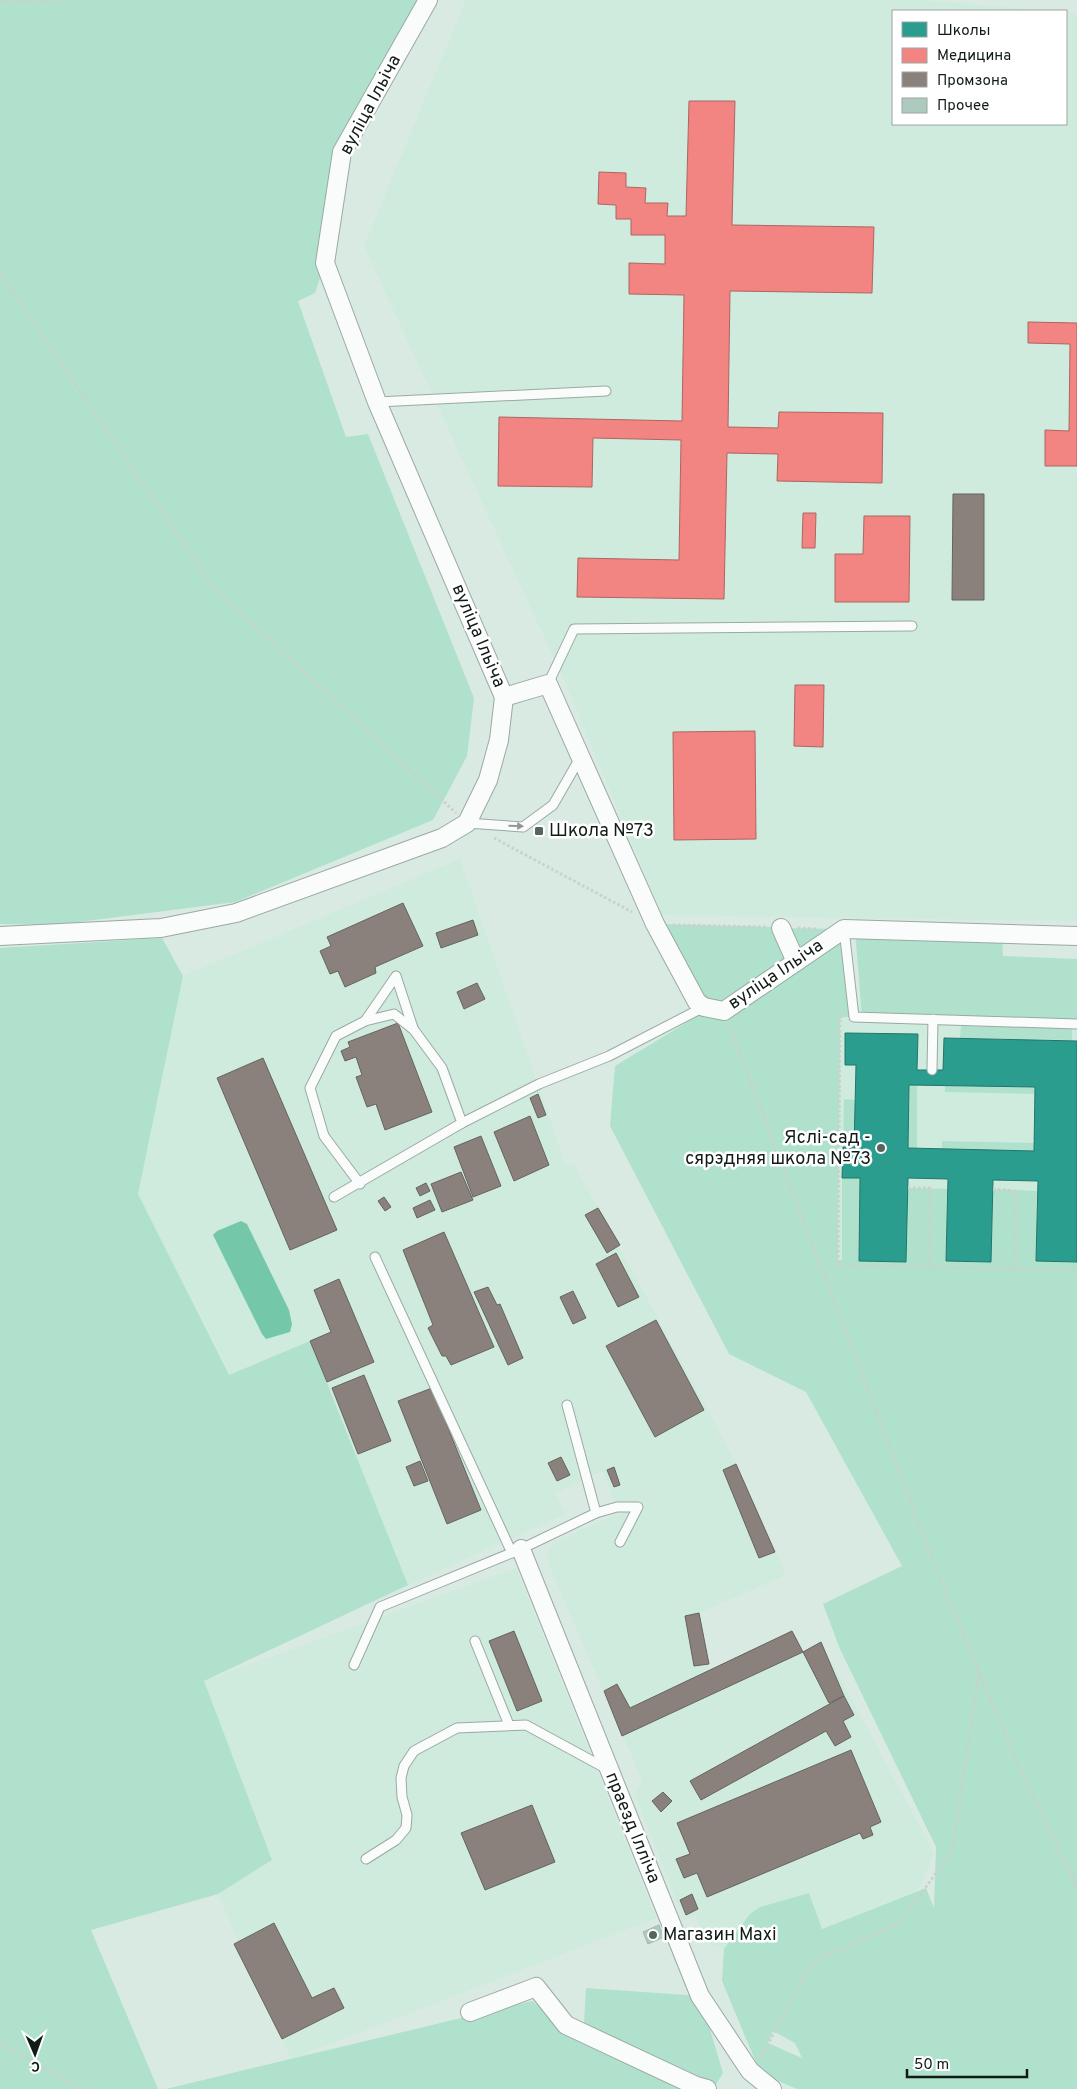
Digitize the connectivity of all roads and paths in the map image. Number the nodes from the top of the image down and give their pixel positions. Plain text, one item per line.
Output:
1 (68, 0) edge
2 (428, 0) edge
3 (0, 2) edge
4 (0, 273) edge
5 (606, 391) dead end
6 (377, 402) junction
7 (912, 626) dead end
8 (548, 684) junction
9 (504, 697) junction
10 (580, 758) junction
11 (467, 824) junction
12 (781, 928) dead end
13 (844, 929) junction
14 (0, 936) edge
15 (1077, 936) edge
16 (796, 962) junction
17 (704, 1007) junction
18 (724, 1011) junction
19 (854, 1017) junction
20 (933, 1019) junction
21 (365, 1020) junction
22 (1077, 1024) edge
23 (414, 1030) junction
24 (932, 1070) dead end
25 (462, 1123) junction
26 (360, 1184) junction
27 (908, 1188) dead end
28 (993, 1190) dead end
29 (334, 1197) dead end
30 (375, 1257) dead end
31 (929, 1267) junction
32 (1014, 1268) junction
33 (1077, 1270) edge
34 (567, 1405) dead end
35 (596, 1513) junction
36 (620, 1542) dead end
37 (516, 1551) junction
38 (476, 1641) dead end
39 (354, 1665) dead end
40 (979, 1672) junction
41 (509, 1725) junction
42 (609, 1770) junction
43 (366, 1860) dead end
44 (1077, 1888) edge
45 (470, 2012) dead end
46 (0, 2043) edge
47 (757, 2065) dead end
48 (81, 2089) edge
49 (707, 2089) edge
50 (772, 2089) edge

1 - 3 path
2 - 6 street, вуліца Ільіча
4 - 11 path
5 - 6 lane
6 - 9 street, вуліца Ільіча
7 - 8 lane
8 - 9 street, вуліца Ільіча
8 - 10 street, вуліца Ільіча
9 - 11 street
11 -> 10 lane
10 - 17 street, вуліца Ільіча
11 - 14 street
12 - 16 street
13 - 15 street
13 - 16 street, вуліца Ільіча
13 - 19 lane
16 - 18 street, вуліца Ільіча
17 - 18 street, вуліца Ільіча
17 - 25 lane
18 - 40 path
19 - 20 lane
19 - 31 path
20 - 22 lane
20 - 24 lane
21 - 23 lane
21 - 23 lane
21 - 26 lane
23 - 25 lane
25 - 26 lane
26 - 29 lane
27 - 31 path
28 - 32 path
30 - 37 lane
31 - 32 path
32 - 33 path
34 - 35 lane
35 - 36 lane
35 - 37 lane
37 - 39 lane
37 - 42 street, праезд Ілліча
38 - 41 lane
40 - 44 path
40 - 47 path
41 - 42 lane
41 - 43 lane
42 - 50 street, праезд Ілліча
45 - 49 street
46 - 48 path

